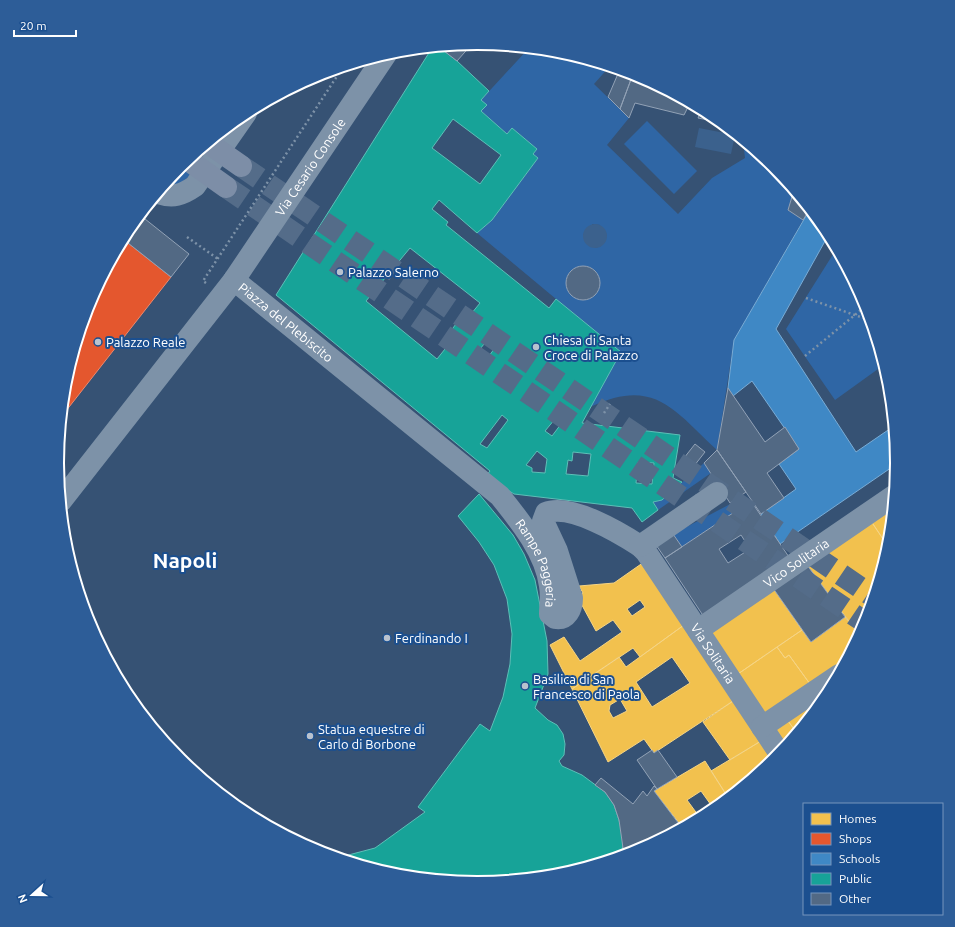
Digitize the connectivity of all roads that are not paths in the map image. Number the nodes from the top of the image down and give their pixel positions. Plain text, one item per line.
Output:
1 (381, 62) edge
2 (222, 138) edge
3 (214, 147) edge
4 (196, 166) edge
5 (241, 166) tunnel mouth
6 (226, 187) tunnel mouth
7 (164, 195) edge
8 (228, 288) junction
9 (717, 493) dead end
10 (890, 493) edge
11 (65, 495) edge
12 (500, 496) joint
13 (643, 549) junction
14 (698, 630) junction
15 (828, 683) edge
16 (762, 727) junction
17 (777, 749) edge

1 - 8 street, Via Cesario Console
2 - 3 street
3 - 4 street
3 - 5 main road
4 - 6 main road
4 - 7 street
8 - 11 street, Piazza del Plebiscito
8 - 12 street, Piazza del Plebiscito
9 - 13 street
10 - 14 street, Vico Solitaria
12 - 13 street, Rampe Paggeria
13 - 14 street, Via Solitaria
14 - 16 street, Via Solitaria
15 - 16 street
16 - 17 street, Via Solitaria

